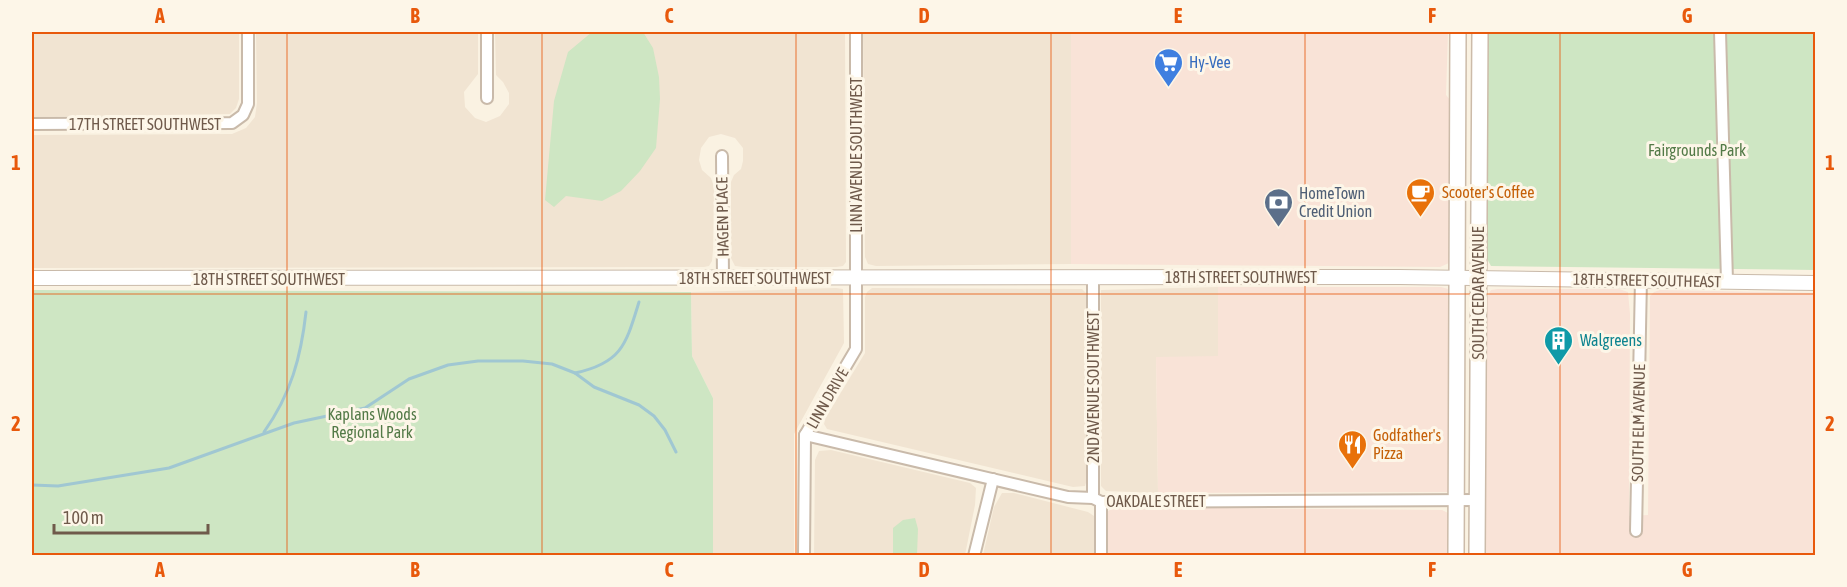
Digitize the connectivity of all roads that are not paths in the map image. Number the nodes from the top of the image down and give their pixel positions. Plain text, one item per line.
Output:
1 (248, 32) edge
2 (487, 32) edge
3 (856, 32) edge
4 (1458, 32) edge
5 (1480, 32) edge
6 (1720, 32) edge
7 (487, 98) dead end
8 (32, 124) edge
9 (722, 156) dead end
10 (1093, 277) junction
11 (1457, 277) junction
12 (1478, 277) junction
13 (32, 278) edge
14 (723, 278) junction
15 (857, 278) junction
16 (1641, 279) junction
17 (1727, 281) junction
18 (1815, 283) edge
19 (805, 435) junction
20 (993, 479) junction
21 (1097, 500) junction
22 (1457, 500) junction
23 (1478, 500) junction
24 (1636, 531) dead end
25 (804, 555) edge
26 (974, 555) edge
27 (1101, 555) edge
28 (1456, 555) edge
29 (1477, 555) edge

1 - 8 street, 17TH STREET SOUTHWEST
2 - 7 street
3 - 15 street, LINN AVENUE SOUTHWEST
4 - 11 main road, SOUTH CEDAR AVENUE
5 - 12 main road, SOUTH CEDAR AVENUE
6 - 17 street
9 - 14 street, HAGEN PLACE
10 - 11 street, 18TH STREET SOUTHWEST
10 - 15 street, 18TH STREET SOUTHWEST
10 - 21 street, 2ND AVENUE SOUTHWEST
11 - 12 street, 18TH STREET SOUTHWEST
11 - 22 main road, SOUTH CEDAR AVENUE
12 - 16 street, 18TH STREET SOUTHEAST
12 - 23 main road, SOUTH CEDAR AVENUE
13 - 14 street, 18TH STREET SOUTHWEST
14 - 15 street, 18TH STREET SOUTHWEST
15 - 19 street, LINN DRIVE
16 - 17 street, 18TH STREET SOUTHEAST
16 - 24 street, SOUTH ELM AVENUE
17 - 18 street, 18TH STREET SOUTHEAST
19 - 20 street, OAKDALE STREET
19 - 25 street, LINN DRIVE
20 - 21 street, OAKDALE STREET
20 - 26 street
21 - 22 street, OAKDALE STREET
21 - 27 street, 2ND AVENUE SOUTHWEST
22 - 23 street, OAKDALE STREET
22 - 28 main road, SOUTH CEDAR AVENUE
23 - 29 main road, SOUTH CEDAR AVENUE

